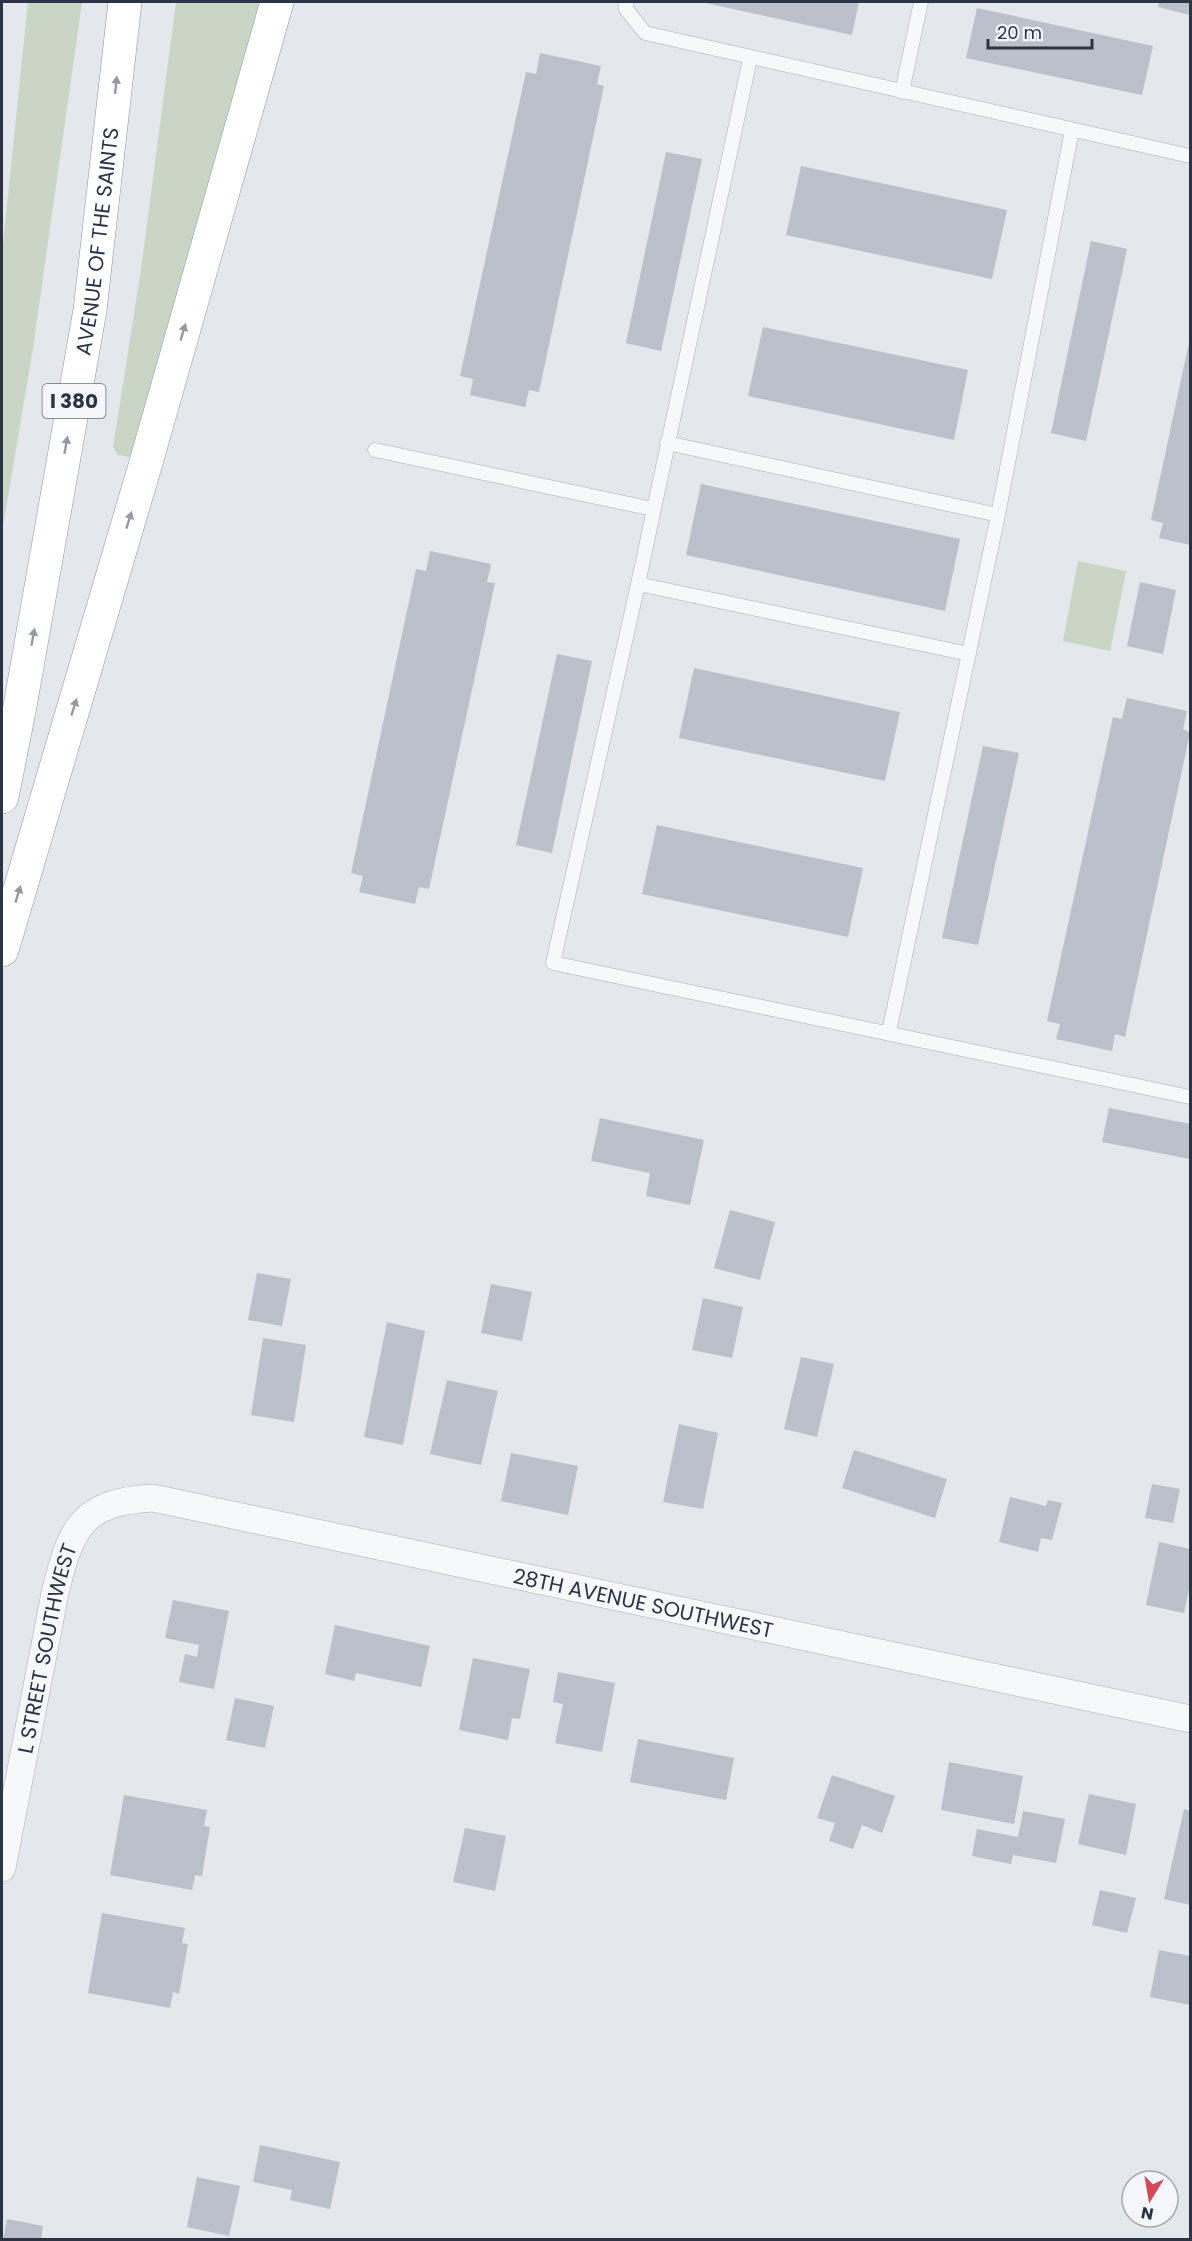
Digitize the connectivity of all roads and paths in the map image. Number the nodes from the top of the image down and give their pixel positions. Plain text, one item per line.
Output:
1 (125, 2) edge
2 (277, 2) edge
3 (626, 2) edge
4 (921, 2) edge
5 (750, 59) junction
6 (902, 92) junction
7 (1072, 130) junction
8 (1191, 156) edge
9 (667, 443) junction
10 (375, 450) dead end
11 (652, 509) junction
12 (998, 514) junction
13 (638, 584) junction
14 (969, 654) junction
15 (2, 797) edge
16 (2, 950) edge
17 (889, 1032) junction
18 (1191, 1097) edge
19 (98, 1511) joint
20 (1191, 1719) edge
21 (2, 1868) edge

15 -> 1 highway, AVENUE OF THE SAINTS / I 380
16 -> 2 highway
3 - 5 lane
4 - 6 lane
5 - 6 lane
5 - 9 lane
6 - 7 lane
7 - 8 lane
7 - 12 lane
9 - 11 lane
9 - 12 lane
10 - 11 lane
11 - 13 lane
12 - 14 lane
13 - 14 lane
13 - 17 lane
14 - 17 lane
17 - 18 lane
19 - 20 street, 28TH AVENUE SOUTHWEST
19 - 21 street, L STREET SOUTHWEST

